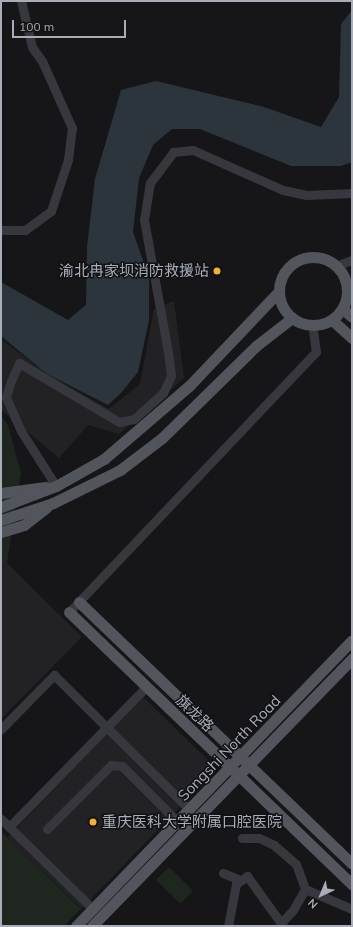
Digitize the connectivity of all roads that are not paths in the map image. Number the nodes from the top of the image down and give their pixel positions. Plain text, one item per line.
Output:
1 (21, 1) edge
2 (352, 193) edge
3 (1, 230) edge
4 (352, 260) edge
5 (336, 266) junction
6 (279, 291) junction
7 (342, 308) junction
8 (352, 317) edge
9 (292, 318) junction
10 (332, 320) junction
11 (312, 325) junction
12 (352, 338) edge
13 (56, 486) junction
14 (1, 493) edge
15 (53, 503) junction
16 (1, 508) edge
17 (1, 520) edge
18 (1, 532) edge
19 (79, 602) junction
20 (69, 612) joint
21 (352, 640) edge
22 (352, 659) edge
23 (146, 687) junction
24 (107, 727) junction
25 (1, 729) edge
26 (240, 758) junction
27 (250, 767) junction
28 (230, 769) junction
29 (239, 778) junction
30 (190, 810) junction
31 (1, 819) edge
32 (178, 822) junction
33 (9, 827) junction
34 (47, 829) dead end
35 (242, 838) dead end
36 (352, 864) edge
37 (223, 873) dead end
38 (238, 879) junction
39 (352, 884) edge
40 (305, 889) junction
41 (352, 908) edge
42 (93, 909) junction
43 (282, 924) edge
44 (76, 926) edge
45 (92, 926) edge
46 (228, 926) edge

1 - 3 street
2 - 13 street
4 - 5 street
5 - 6 main road
5 - 7 main road
6 - 9 main road
6 - 13 main road
7 - 8 main road
7 - 10 main road
9 - 11 main road
9 - 15 main road
10 - 11 main road
10 - 12 main road
11 - 19 street
13 - 14 main road
13 - 16 main road
15 - 17 main road
15 - 18 main road
19 - 20 street
19 - 26 main road
20 - 23 main road, 旗龙路
21 - 26 main road, Songshi North Road
22 - 27 main road, Songshi North Road
23 - 24 street
23 - 28 main road, 旗龙路
24 - 25 street
24 - 30 street
24 - 33 street
26 - 27 main road
26 - 28 main road, Songshi North Road
27 - 29 main road, Songshi North Road
27 - 36 main road
28 - 29 main road, 旗龙路
28 - 30 main road, Songshi North Road
29 - 39 main road, 旗龙路
29 - 45 main road, Songshi North Road
30 - 32 main road, Songshi North Road
31 - 33 street
32 - 34 street
32 - 42 main road, Songshi North Road
33 - 42 street
35 - 40 street
37 - 38 street
38 - 43 street
38 - 46 street
40 - 41 street
40 - 43 street
42 - 44 main road, Songshi North Road

